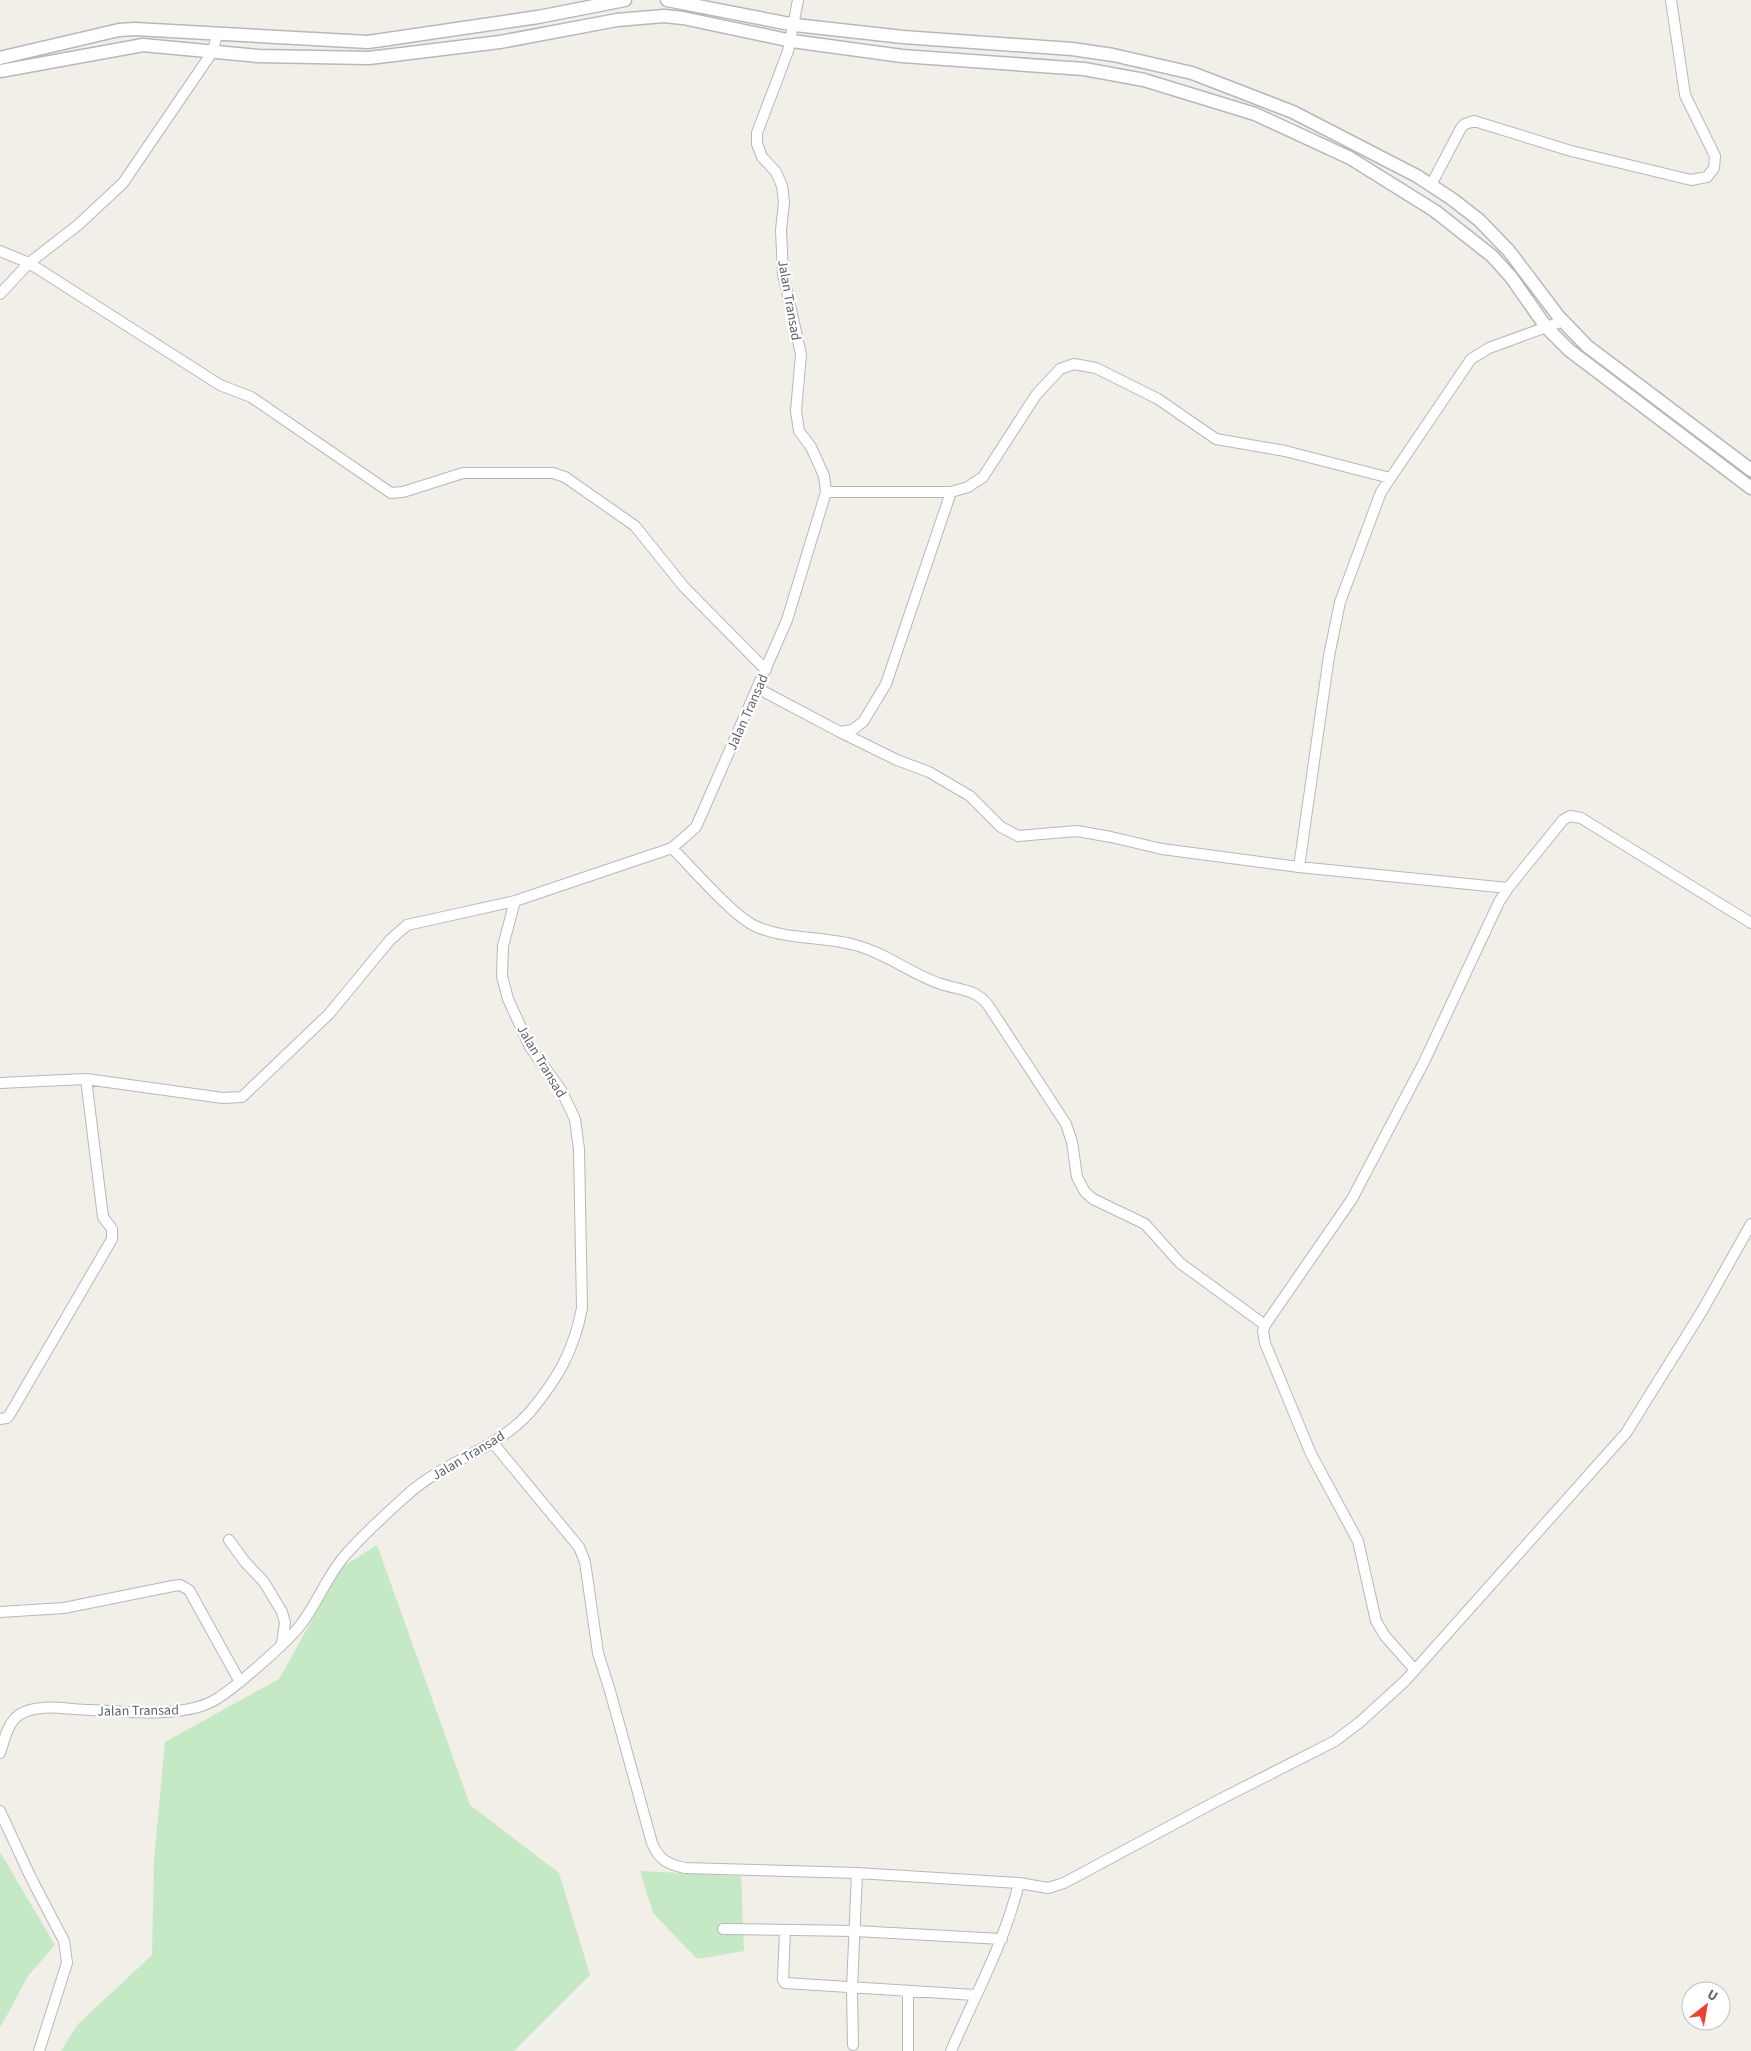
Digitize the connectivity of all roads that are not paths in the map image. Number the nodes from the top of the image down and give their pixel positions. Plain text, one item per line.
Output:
1 (625, 0) edge
2 (667, 0) edge
3 (798, 0) edge
4 (1671, 0) edge
5 (795, 25) junction
6 (217, 34) junction
7 (421, 35) junction
8 (792, 41) junction
9 (212, 52) junction
10 (422, 52) junction
11 (0, 58) edge
12 (0, 71) edge
13 (1431, 185) junction
14 (0, 251) edge
15 (29, 263) junction
16 (0, 294) edge
17 (1563, 321) junction
18 (1546, 327) junction
19 (1751, 470) edge
20 (1390, 478) junction
21 (1751, 488) edge
22 (826, 492) junction
23 (951, 492) junction
24 (766, 670) junction
25 (757, 688) junction
26 (840, 732) junction
27 (672, 848) junction
28 (1299, 867) junction
29 (1508, 888) junction
30 (515, 901) junction
31 (1751, 923) edge
32 (86, 1079) junction
33 (0, 1083) edge
34 (1751, 1224) edge
35 (1265, 1325) junction
36 (0, 1419) edge
37 (493, 1443) junction
38 (230, 1540) dead end
39 (0, 1612) edge
40 (282, 1643) junction
41 (1415, 1670) junction
42 (240, 1682) junction
43 (1, 1748) edge
44 (0, 1810) edge
45 (858, 1873) junction
46 (1019, 1883) junction
47 (723, 1929) dead end
48 (785, 1930) junction
49 (855, 1931) junction
50 (1002, 1938) junction
51 (852, 1988) junction
52 (908, 1992) junction
53 (975, 1995) junction
54 (853, 2045) dead end
55 (39, 2051) edge
56 (908, 2051) edge
57 (951, 2051) edge

1 - 7 street
2 - 5 street
3 - 5 street, Jalan Transad
4 - 13 street
5 - 8 street, Jalan Transad
5 - 13 street
6 - 7 street
6 - 9 street
6 - 11 street
7 - 10 street
8 - 10 street
8 - 18 street
8 - 22 street, Jalan Transad
9 - 10 street
9 - 12 street
9 - 15 street
13 - 17 street
14 - 15 street
15 - 16 street
15 - 24 street
17 - 18 street
17 - 19 street
18 - 20 street
18 - 21 street
20 - 23 street
20 - 28 street
22 - 23 street
22 - 24 street, Jalan Transad
23 - 26 street
24 - 25 street, Jalan Transad
25 - 26 street
25 - 27 street, Jalan Transad
26 - 28 street
27 - 30 street, Jalan Transad
27 - 35 street
28 - 29 street
29 - 31 street
29 - 35 street
30 - 32 street
30 - 37 street, Jalan Transad
32 - 33 street
32 - 36 street
34 - 41 street
35 - 41 street
37 - 40 street, Jalan Transad
37 - 45 street
38 - 40 street
39 - 42 street
40 - 42 street, Jalan Transad
41 - 46 street
42 - 43 street, Jalan Transad
44 - 55 street
45 - 46 street
45 - 49 street
46 - 50 street
47 - 48 street
48 - 49 street
48 - 51 street
49 - 50 street
49 - 51 street
50 - 53 street
51 - 52 street
51 - 54 street
52 - 53 street
52 - 56 street
53 - 57 street

